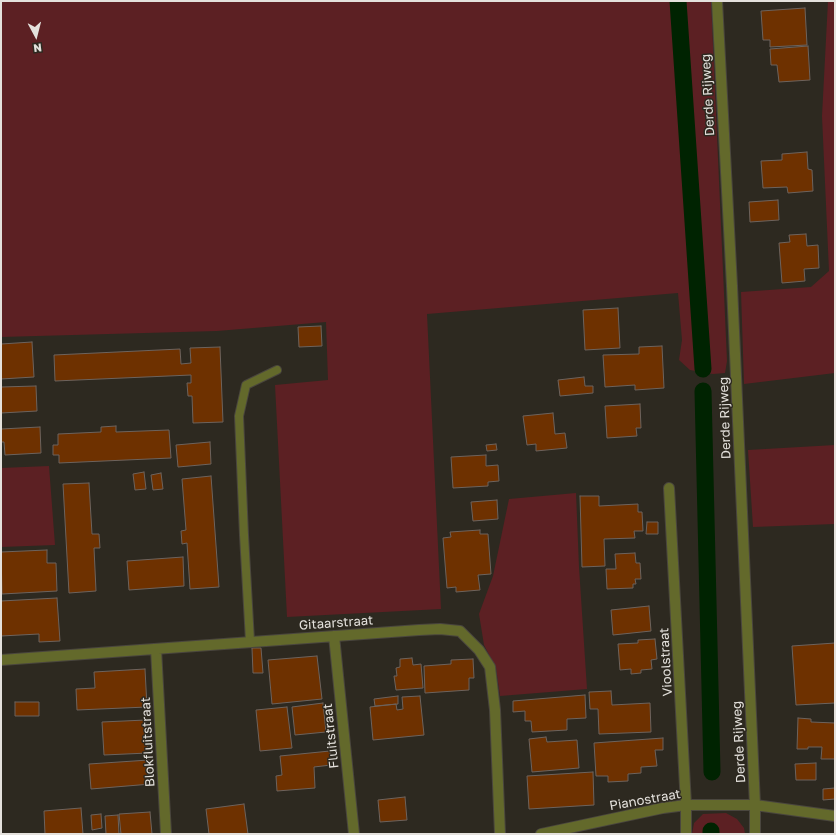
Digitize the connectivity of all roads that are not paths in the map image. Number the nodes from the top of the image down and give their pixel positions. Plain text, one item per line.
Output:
1 (717, 1) edge
2 (276, 370) dead end
3 (669, 488) dead end
4 (334, 636) junction
5 (250, 641) junction
6 (156, 649) junction
7 (1, 660) edge
8 (686, 805) junction
9 (755, 806) junction
10 (835, 816) edge
11 (166, 834) edge
12 (354, 834) edge
13 (500, 834) edge
14 (541, 834) edge
15 (686, 834) edge
16 (755, 834) edge

1 - 9 street, Derde Rijweg
2 - 5 lane
3 - 8 street, Vioolstraat
4 - 5 street, Gitaarstraat
4 - 12 street, Fluitstraat
4 - 13 street, Gitaarstraat
5 - 6 street, Gitaarstraat
6 - 7 street, Gitaarstraat
6 - 11 street, Blokfluitstraat
8 - 9 street, Pianostraat
8 - 14 street, Pianostraat
8 - 15 street, Vioolstraat
9 - 10 street, Pianostraat
9 - 16 street, Derde Rijweg

